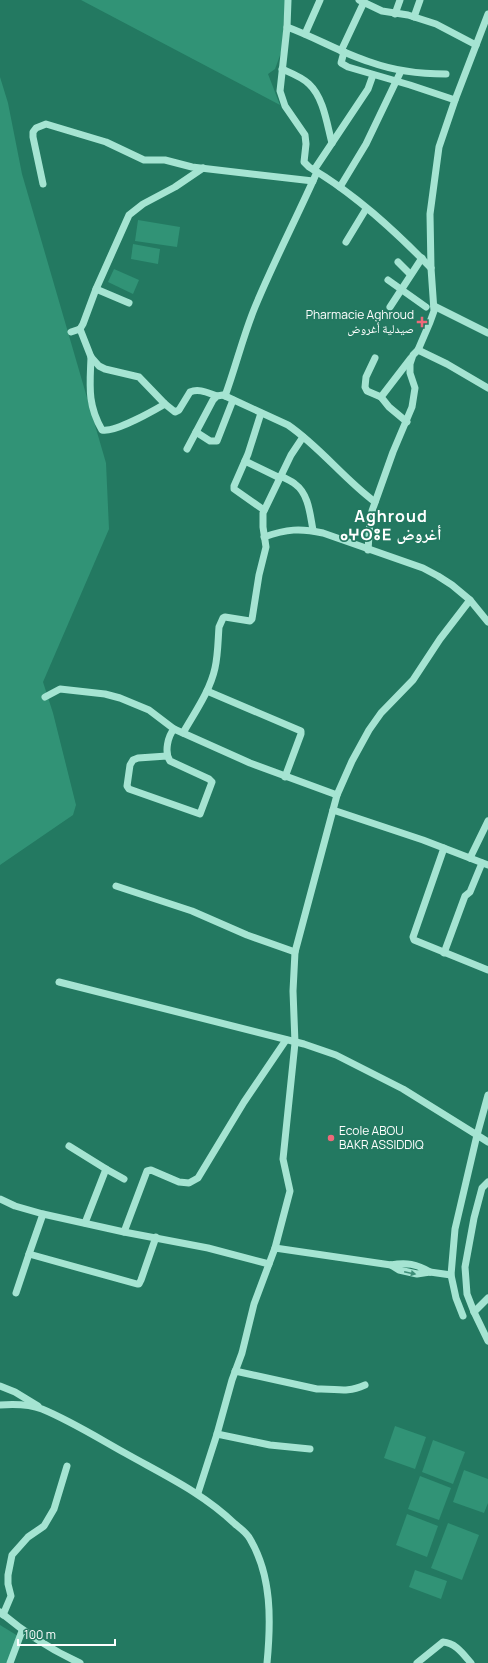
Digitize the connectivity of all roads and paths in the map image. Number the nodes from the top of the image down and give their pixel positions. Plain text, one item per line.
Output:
1 (288, 0) edge
2 (320, 0) edge
3 (400, 0) edge
4 (420, 0) edge
5 (362, 1) edge
6 (373, 3) edge
7 (394, 14) junction
8 (488, 14) edge
9 (414, 17) junction
10 (287, 27) junction
11 (305, 34) junction
12 (476, 45) junction
13 (342, 51) junction
14 (282, 69) junction
15 (401, 71) junction
16 (446, 74) dead end
17 (373, 75) junction
18 (396, 81) junction
19 (455, 100) junction
20 (332, 144) junction
21 (204, 168) junction
22 (316, 171) junction
23 (313, 181) junction
24 (43, 184) dead end
25 (340, 187) junction
26 (366, 209) junction
27 (346, 242) dead end
28 (422, 258) junction
29 (398, 262) dead end
30 (431, 268) junction
31 (410, 274) junction
32 (388, 280) dead end
33 (96, 289) junction
34 (401, 289) junction
35 (129, 303) dead end
36 (430, 306) junction
37 (390, 307) dead end
38 (80, 329) junction
39 (71, 332) dead end
40 (488, 333) edge
41 (415, 353) junction
42 (91, 357) junction
43 (375, 358) dead end
44 (488, 388) edge
45 (217, 396) junction
46 (225, 396) junction
47 (381, 397) junction
48 (233, 400) junction
49 (165, 404) junction
50 (261, 413) junction
51 (407, 422) junction
52 (196, 432) junction
53 (303, 437) junction
54 (187, 449) dead end
55 (245, 462) junction
56 (281, 477) junction
57 (375, 502) junction
58 (264, 510) junction
59 (313, 530) junction
60 (264, 537) junction
61 (368, 550) junction
62 (470, 600) junction
63 (488, 622) edge
64 (207, 691) junction
65 (45, 697) dead end
66 (174, 729) junction
67 (183, 733) junction
68 (167, 756) junction
69 (285, 777) junction
70 (337, 795) junction
71 (333, 810) junction
72 (488, 821) edge
73 (444, 848) junction
74 (470, 858) junction
75 (485, 864) edge
76 (116, 886) dead end
77 (295, 952) junction
78 (444, 953) junction
79 (488, 970) edge
80 (59, 982) dead end
81 (286, 1040) junction
82 (296, 1043) junction
83 (488, 1095) edge
84 (477, 1135) junction
85 (488, 1142) edge
86 (69, 1146) dead end
87 (106, 1169) junction
88 (124, 1179) dead end
89 (488, 1182) edge
90 (0, 1199) edge
91 (43, 1214) junction
92 (84, 1223) junction
93 (124, 1232) junction
94 (156, 1237) junction
95 (275, 1248) junction
96 (29, 1254) junction
97 (269, 1264) junction
98 (451, 1275) junction
99 (16, 1293) dead end
100 (488, 1298) edge
101 (474, 1312) junction
102 (463, 1316) dead end
103 (488, 1341) edge
104 (235, 1371) junction
105 (365, 1385) dead end
106 (0, 1386) edge
107 (0, 1405) edge
108 (41, 1409) junction
109 (218, 1434) junction
110 (310, 1449) dead end
111 (67, 1466) dead end
112 (198, 1493) junction
113 (2, 1614) edge
114 (22, 1630) junction
115 (10, 1663) edge
116 (80, 1663) edge
117 (266, 1663) edge
118 (417, 1663) edge
119 (471, 1663) edge

1 - 10 street
2 - 11 street
3 - 7 street
4 - 9 street
5 - 6 street
5 - 13 street
6 - 7 street
7 - 9 street
8 - 12 street
9 - 12 street
10 - 11 street
10 - 14 street
11 - 13 street
12 - 19 street
13 - 15 street
13 - 17 street
14 - 20 street
14 - 22 street
15 - 16 street
15 - 18 street
17 - 18 street
17 - 20 street
18 - 19 street
18 - 25 street
19 - 30 street
20 - 22 street
21 - 23 street
21 - 24 street
21 - 33 street
22 - 23 street
22 - 25 street
23 - 46 street
25 - 26 street
26 - 27 street
26 - 28 street
28 - 30 street
28 - 31 street
29 - 31 street
30 - 36 street
31 - 34 street
32 - 34 street
33 - 35 street
33 - 38 street
34 - 36 street
34 - 37 street
36 - 40 street
36 - 41 street
38 - 39 street
38 - 42 street
41 - 44 street
41 - 47 street
41 - 51 street
42 - 49 street
42 - 49 street
43 - 47 street
45 - 46 street
45 - 49 street
45 - 52 street
46 - 48 street
47 - 51 street
48 - 50 street
48 - 52 street
50 - 53 street
50 - 55 street
51 - 57 street
52 - 54 street
53 - 56 street
53 - 57 street
55 - 56 street
55 - 58 street
56 - 58 street
56 - 59 street
57 - 61 street
58 - 60 street
59 - 60 street
59 - 61 street
60 - 64 street
61 - 62 street
62 - 63 street
62 - 70 street
64 - 67 street
64 - 69 street
65 - 66 street
66 - 67 street
66 - 68 street
67 - 69 street
68 - 68 street
69 - 70 street
70 - 71 street
71 - 73 street
71 - 77 street
72 - 74 street
73 - 74 street
73 - 78 street
74 - 75 street
75 - 78 street
76 - 77 street
77 - 82 street
78 - 79 street
80 - 81 street
81 - 82 street
81 - 93 street
82 - 84 street
82 - 95 street
83 - 84 street
84 - 85 street
84 - 98 street
86 - 87 street
87 - 88 street
87 - 92 street
89 - 101 street
90 - 91 street
91 - 92 street
91 - 96 street
92 - 93 street
93 - 94 street
94 - 96 street
94 - 97 street
95 - 97 street
95 - 98 street
96 - 99 street
97 - 104 street
98 - 102 street
100 - 101 street
101 - 103 street
104 - 105 street
104 - 109 street
106 - 108 street
107 - 108 street
108 - 112 street
109 - 110 street
109 - 112 street
111 - 113 street
112 - 117 street
113 - 114 street
114 - 115 street
114 - 116 street
118 - 119 street

